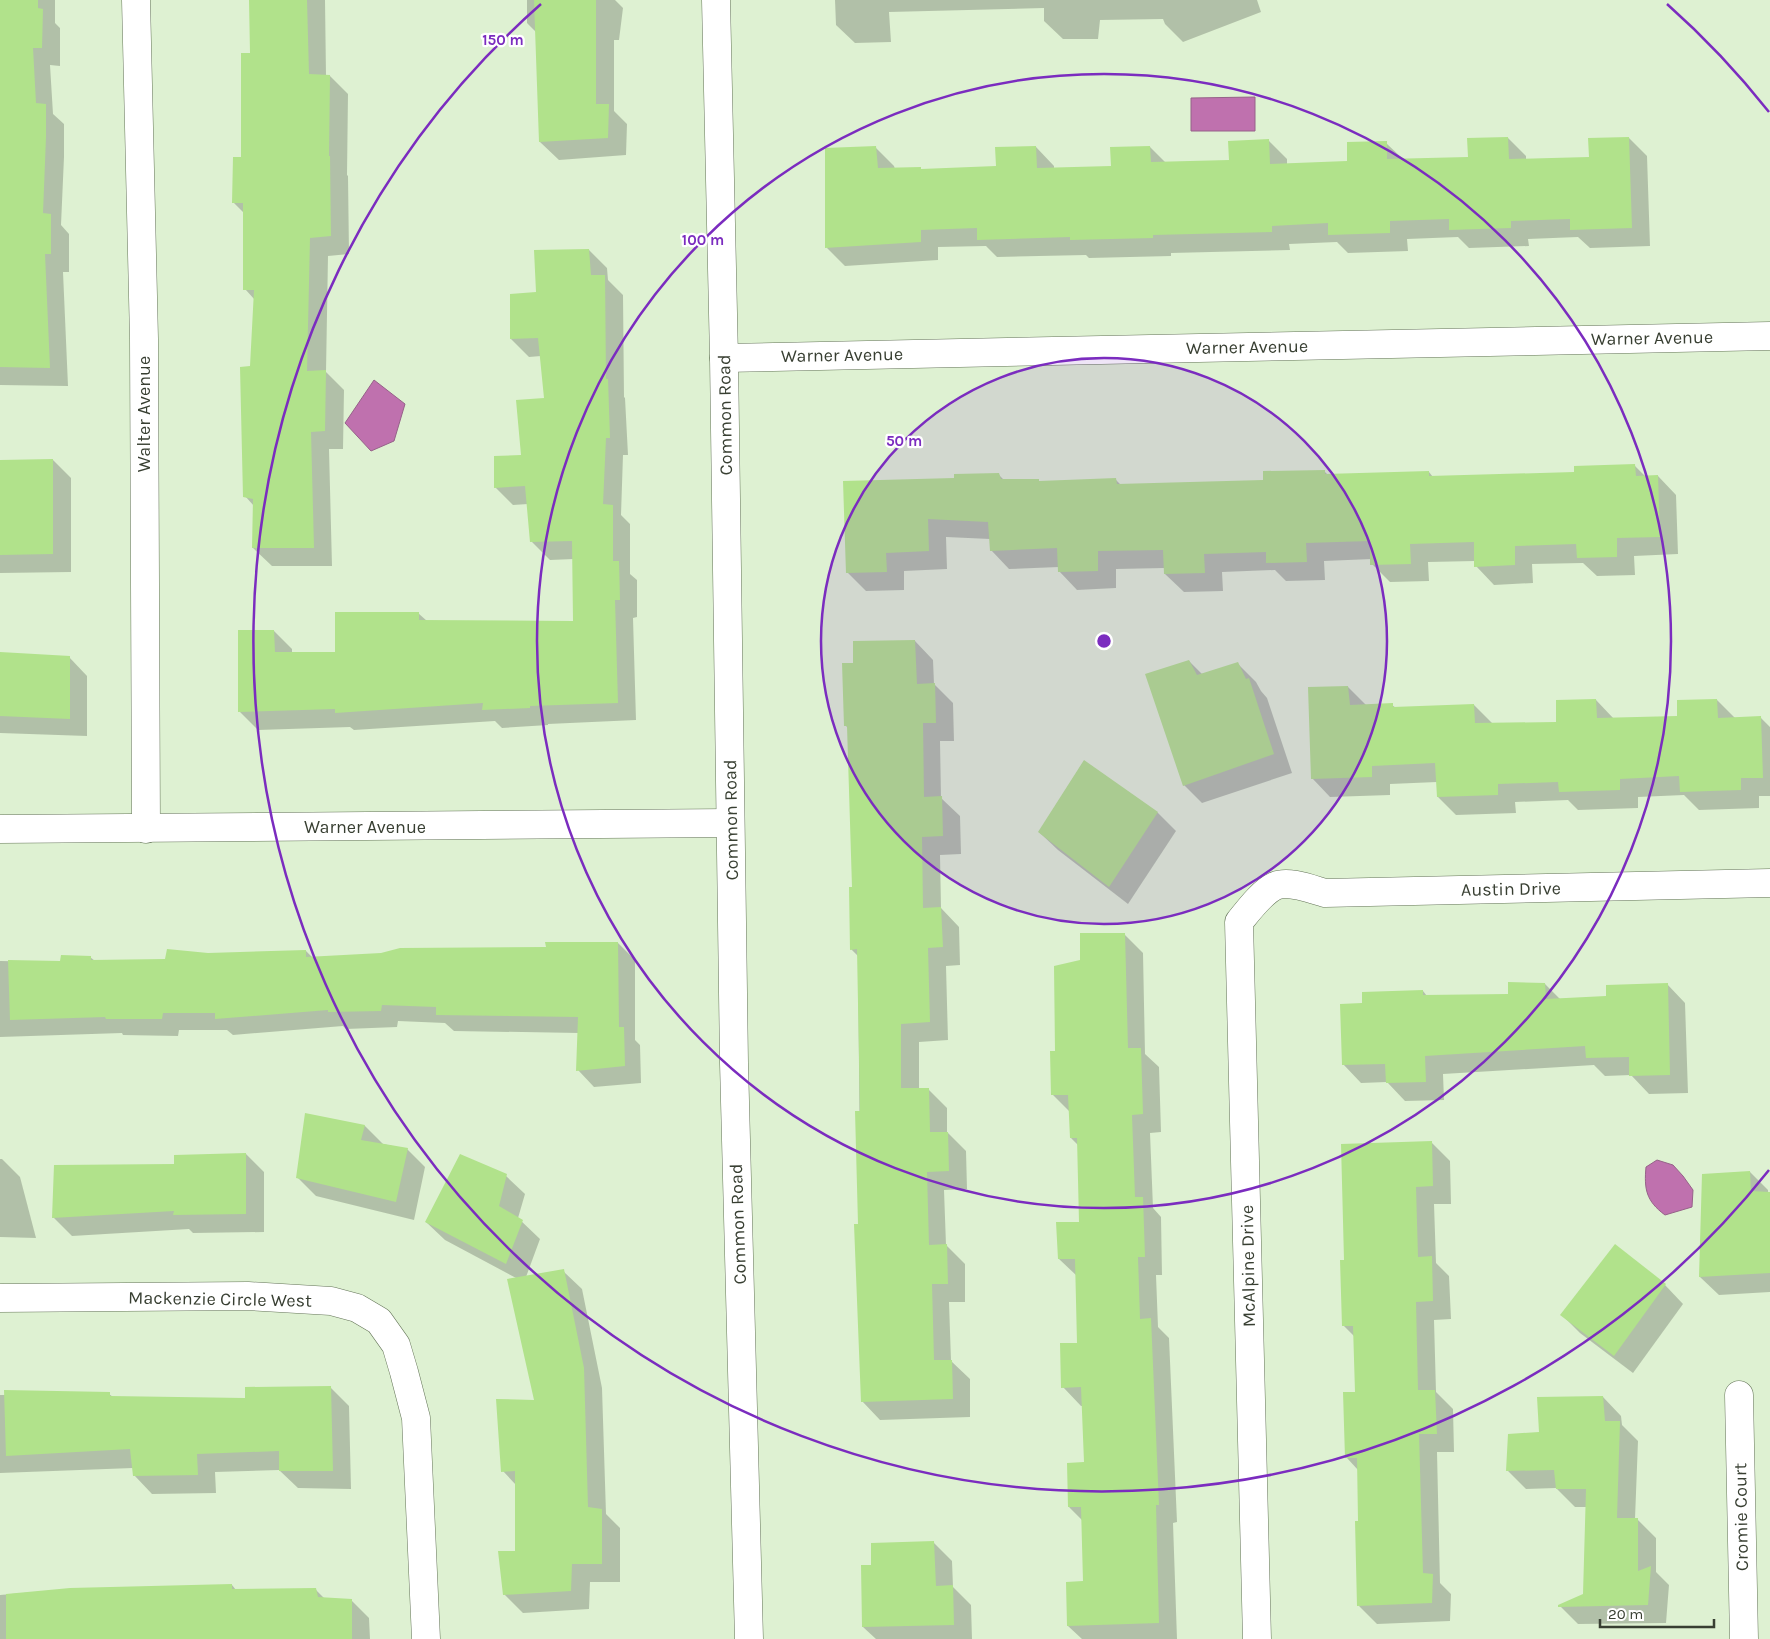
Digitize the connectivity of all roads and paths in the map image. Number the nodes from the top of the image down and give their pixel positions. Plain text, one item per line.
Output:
1 (136, 0) edge
2 (716, 0) edge
3 (1770, 336) edge
4 (724, 358) junction
5 (730, 823) junction
6 (146, 828) junction
7 (0, 829) edge
8 (1770, 883) edge
9 (1258, 900) joint
10 (0, 1298) edge
11 (1739, 1395) dead end
12 (426, 1639) edge
13 (749, 1639) edge
14 (1257, 1639) edge
15 (1744, 1639) edge

1 - 6 street, Walter Avenue
2 - 4 street, Common Road
3 - 4 street, Warner Avenue
4 - 5 street, Common Road
5 - 6 street, Warner Avenue
5 - 13 street, Common Road
6 - 7 street, Warner Avenue
8 - 9 street, Austin Drive
9 - 14 street, McAlpine Drive
10 - 12 street, Mackenzie Circle West
11 - 15 street, Cromie Court

